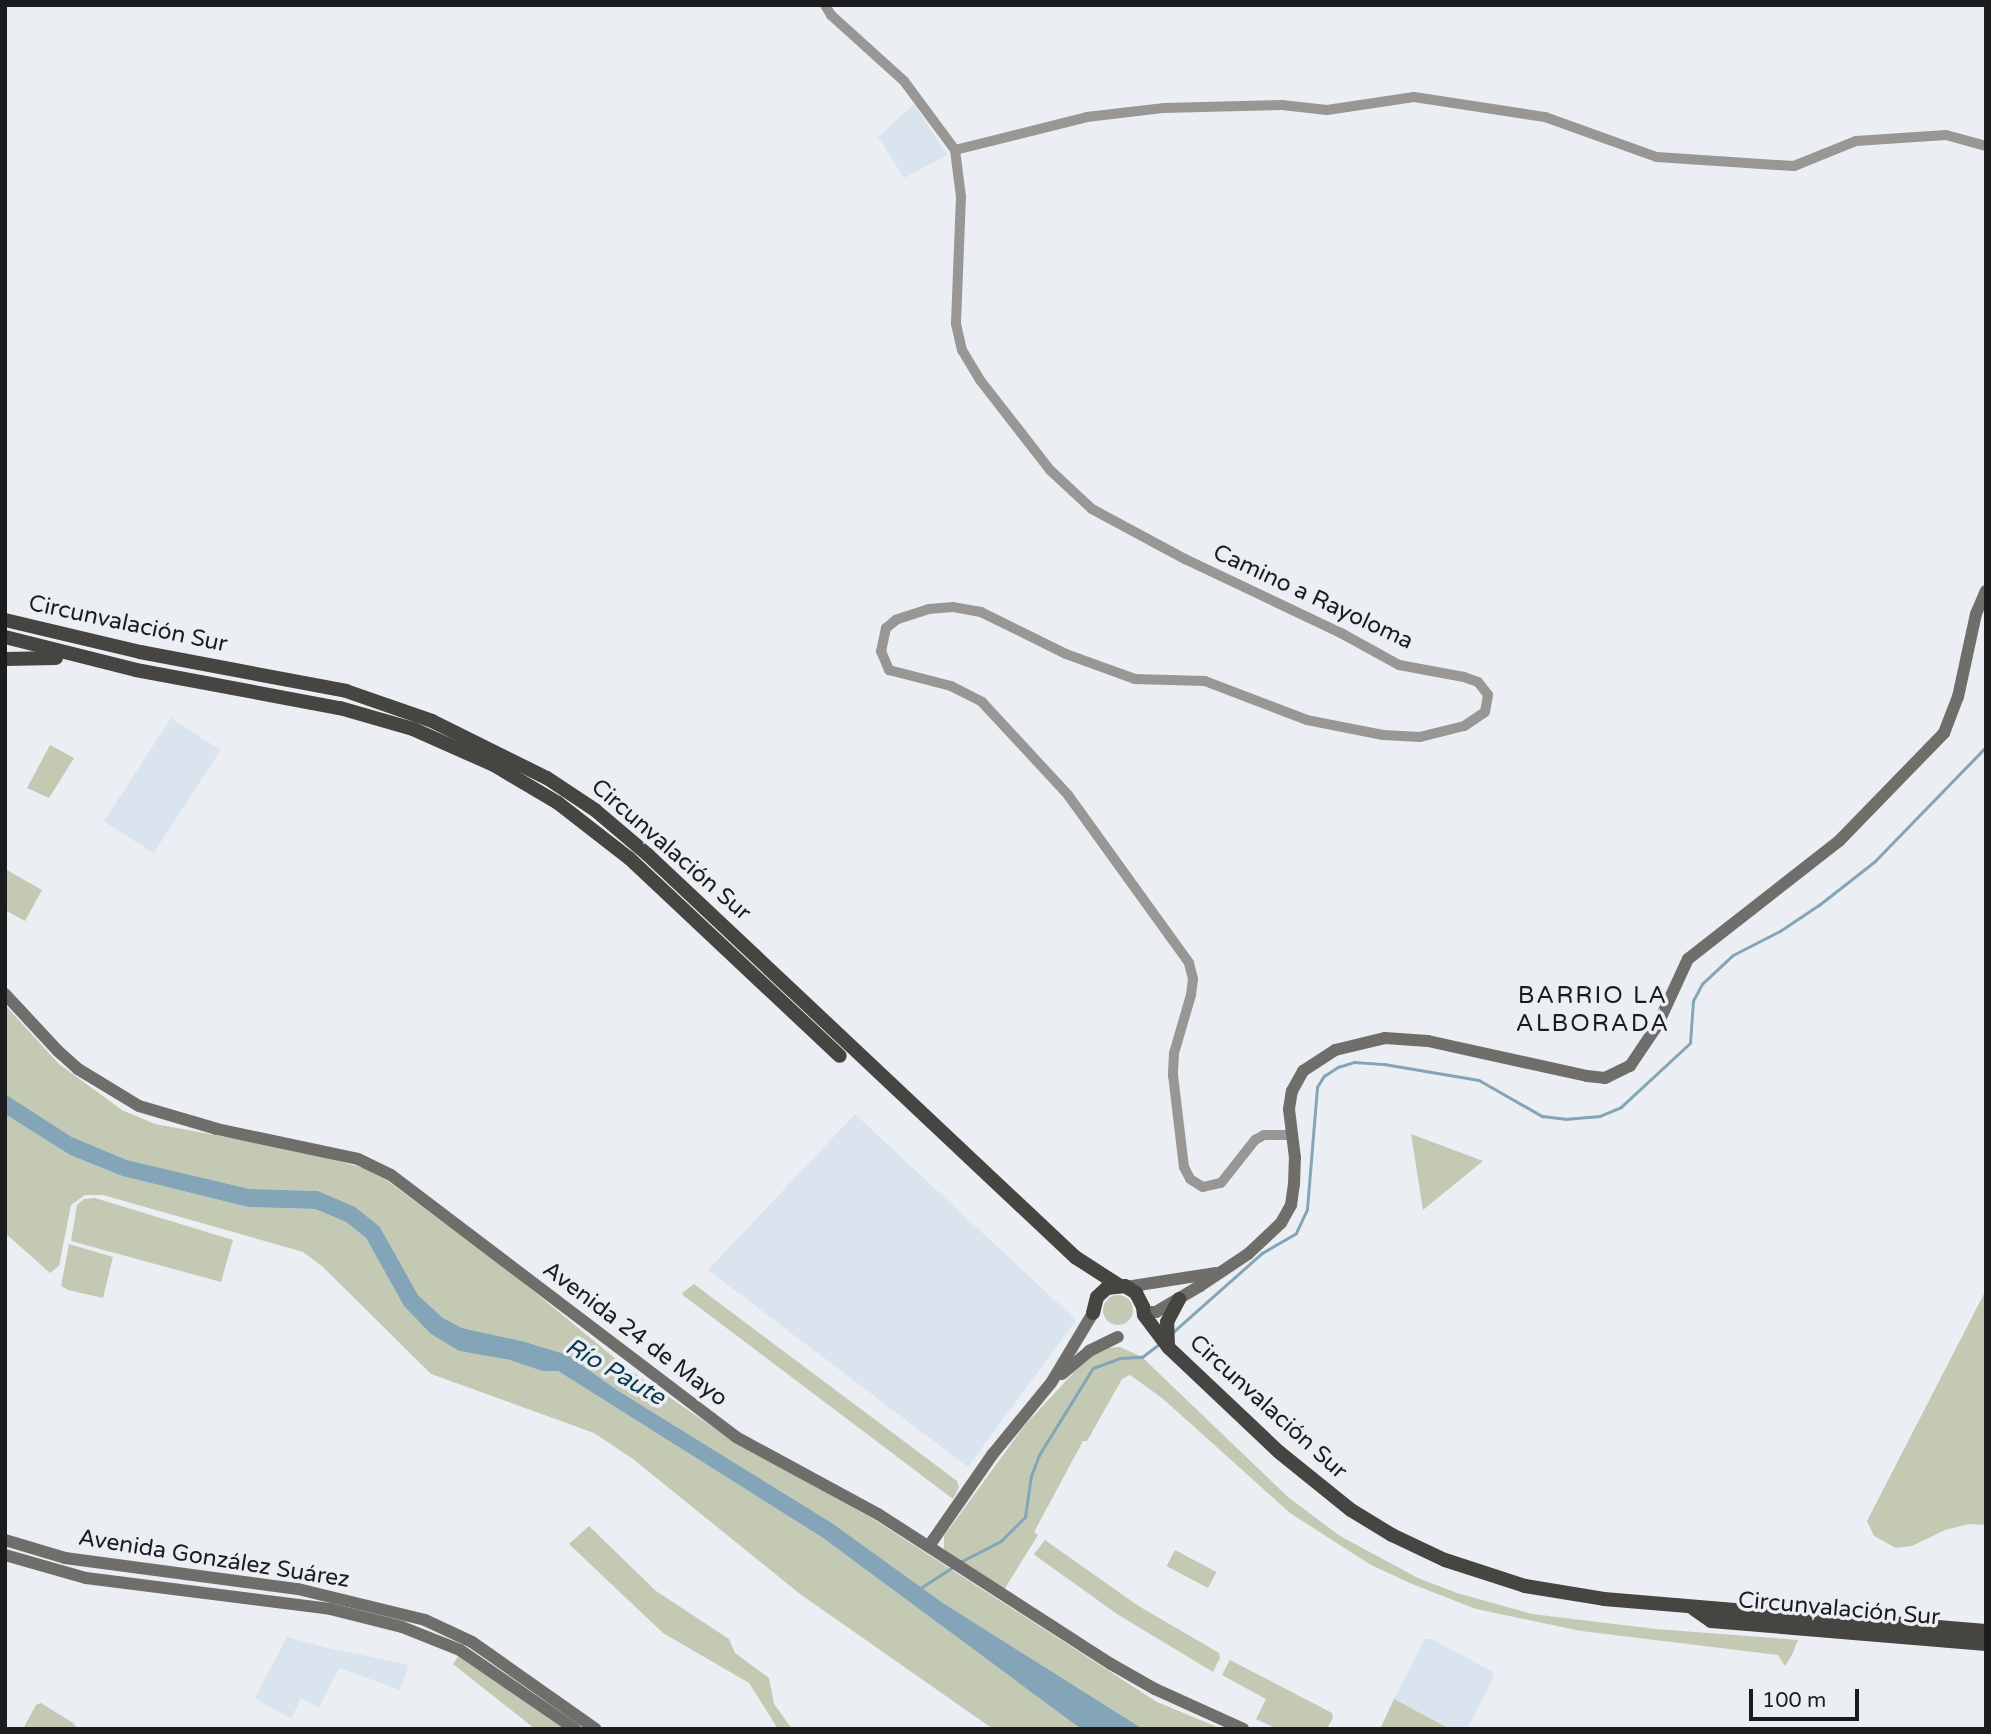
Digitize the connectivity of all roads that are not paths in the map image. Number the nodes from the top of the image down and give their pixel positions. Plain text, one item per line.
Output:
1 (825, 5) edge
2 (1986, 146) edge
3 (955, 150) junction
4 (1986, 592) edge
5 (5, 620) edge
6 (5, 638) edge
7 (83, 658) junction
8 (5, 659) edge
9 (5, 994) edge
10 (840, 1056) dead end
11 (1293, 1135) junction
12 (1222, 1271) junction
13 (1123, 1286) junction
14 (1179, 1299) junction
15 (1093, 1313) joint
16 (1143, 1314) junction
17 (1118, 1336) dead end
18 (1169, 1348) junction
19 (1051, 1383) junction
20 (5, 1540) edge
21 (929, 1546) junction
22 (5, 1555) edge
23 (1692, 1608) junction
24 (1986, 1631) edge
25 (1986, 1644) edge
26 (575, 1729) edge
27 (596, 1729) edge
28 (1243, 1729) edge

1 - 3 street, Camino a Rayoloma
2 - 3 street
3 - 11 street, Camino a Rayoloma
4 - 11 main road
5 - 13 highway, Circunvalación Sur
6 - 7 highway, Circunvalación Sur
7 - 8 highway
7 - 10 highway, Circunvalación Sur
9 - 21 main road, Avenida 24 de Mayo
11 - 12 main road
12 - 13 main road
12 - 14 main road
13 - 15 highway
13 - 16 highway, Circunvalación Sur
14 - 16 main road
14 - 18 highway
15 - 19 main road
16 - 18 highway, Circunvalación Sur
17 - 19 main road
18 - 23 highway, Circunvalación Sur
19 - 21 main road
20 - 27 main road, Avenida González Suárez
21 - 28 main road, Avenida 24 de Mayo
22 - 26 main road, Avenida González Suárez
23 - 24 highway, Circunvalación Sur
23 - 25 highway, Circunvalación Sur

